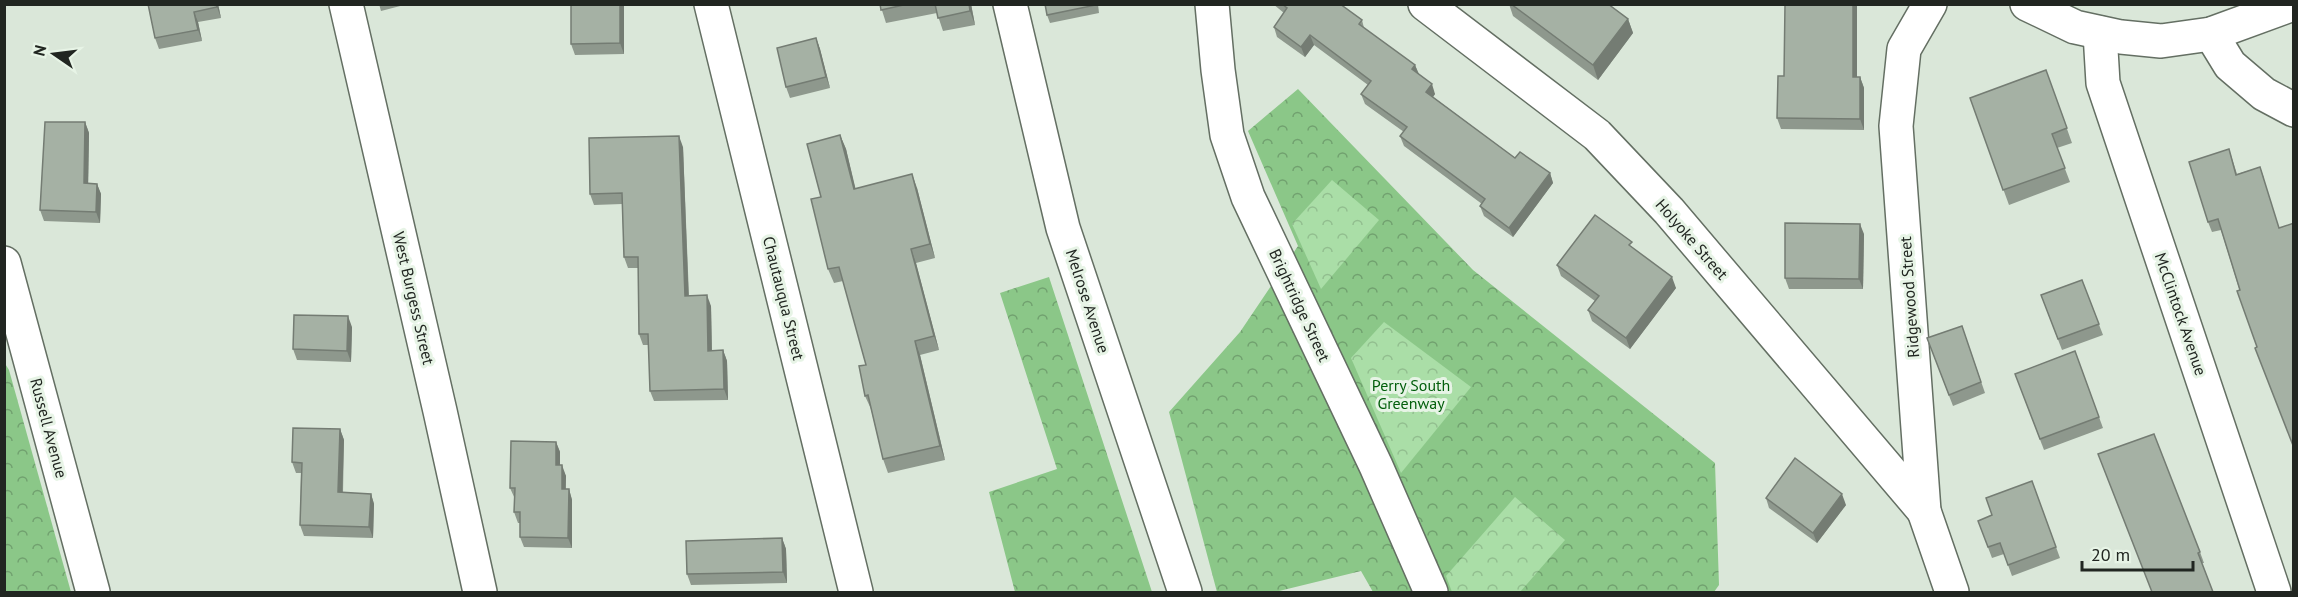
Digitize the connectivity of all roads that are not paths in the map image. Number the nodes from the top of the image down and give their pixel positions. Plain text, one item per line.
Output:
1 (346, 4) edge
2 (711, 4) edge
3 (1010, 4) edge
4 (1212, 4) edge
5 (1425, 4) edge
6 (1930, 4) edge
7 (2027, 4) edge
8 (2293, 4) edge
9 (2100, 33) junction
10 (2211, 34) junction
11 (2294, 110) edge
12 (4, 263) edge
13 (1924, 511) junction
14 (93, 592) edge
15 (480, 592) edge
16 (856, 592) edge
17 (1185, 592) edge
18 (1431, 592) edge
19 (1953, 592) edge
20 (2274, 592) edge

1 - 15 street, West Burgess Street
2 - 16 street, Chautauqua Street
3 - 17 street, Melrose Avenue
4 - 18 street, Brightridge Street
5 - 13 street, Holyoke Street
6 - 13 street, Ridgewood Street
7 - 9 street
8 - 10 street
9 - 10 street
9 - 20 street, McClintock Avenue
10 - 11 street
12 - 14 street, Russell Avenue
13 - 19 street, Ridgewood Street

